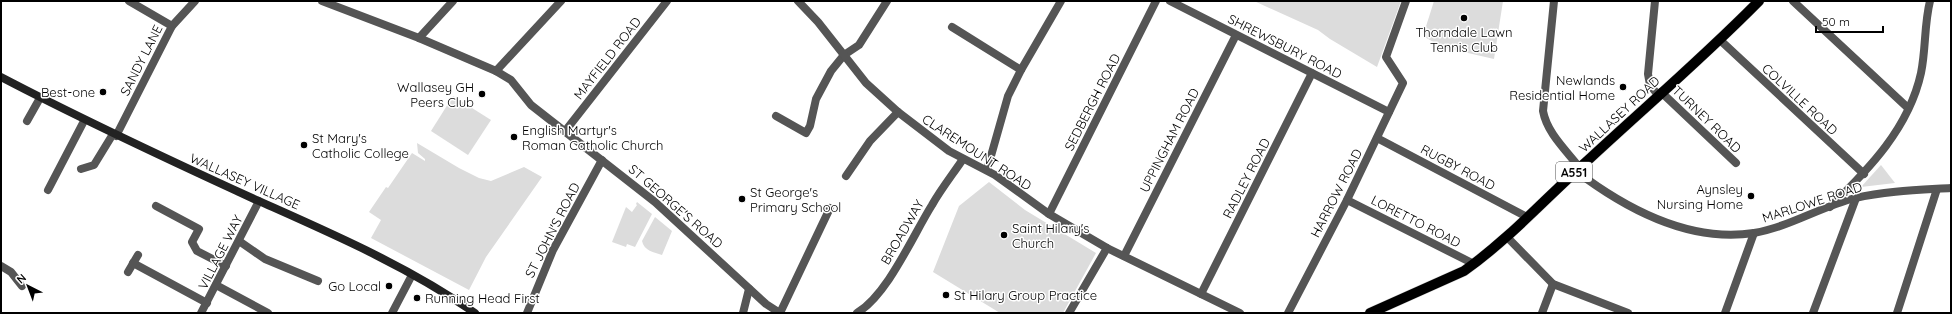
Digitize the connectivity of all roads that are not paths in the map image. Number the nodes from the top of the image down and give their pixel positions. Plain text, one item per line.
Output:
1 (129, 1) edge
2 (195, 1) edge
3 (322, 1) edge
4 (453, 1) edge
5 (561, 1) edge
6 (667, 1) edge
7 (798, 1) edge
8 (888, 1) edge
9 (1061, 1) edge
10 (1156, 1) edge
11 (1170, 1) edge
12 (1406, 1) edge
13 (1554, 1) edge
14 (1655, 1) edge
15 (1759, 1) edge
16 (1793, 1) edge
17 (1930, 1) edge
18 (334, 3) edge
19 (172, 26) junction
20 (952, 27) dead end
21 (1236, 35) junction
22 (419, 38) junction
23 (1720, 40) junction
24 (844, 55) junction
25 (1021, 70) junction
26 (496, 71) junction
27 (1312, 73) junction
28 (1, 77) edge
29 (1660, 93) junction
30 (40, 98) junction
31 (1908, 108) junction
32 (898, 112) junction
33 (1389, 112) junction
34 (776, 116) dead end
35 (27, 121) dead end
36 (84, 121) junction
37 (566, 130) junction
38 (114, 135) junction
39 (1377, 138) junction
40 (963, 159) junction
41 (602, 160) junction
42 (1736, 163) dead end
43 (81, 169) dead end
44 (1578, 169) junction
45 (986, 170) junction
46 (1864, 174) junction
47 (846, 176) dead end
48 (1951, 188) edge
49 (1938, 189) junction
50 (48, 190) dead end
51 (1856, 198) junction
52 (1346, 200) junction
53 (259, 201) junction
54 (156, 206) dead end
55 (1829, 207) junction
56 (830, 208) dead end
57 (1049, 214) junction
58 (1527, 217) junction
59 (1754, 233) junction
60 (1508, 237) junction
61 (239, 241) junction
62 (1107, 248) junction
63 (138, 255) dead end
64 (1124, 256) junction
65 (134, 263) junction
66 (1474, 264) junction
67 (1, 266) edge
68 (226, 266) junction
69 (128, 272) dead end
70 (412, 275) junction
71 (318, 281) dead end
72 (1552, 284) junction
73 (216, 285) junction
74 (22, 286) dead end
75 (750, 289) junction
76 (1202, 294) junction
77 (207, 303) junction
78 (201, 313) edge
79 (268, 313) edge
80 (392, 313) edge
81 (475, 313) edge
82 (527, 313) edge
83 (743, 313) edge
84 (780, 313) edge
85 (857, 313) edge
86 (1069, 313) edge
87 (1240, 313) edge
88 (1288, 313) edge
89 (1370, 313) edge
90 (1542, 313) edge
91 (1628, 313) edge
92 (1725, 313) edge
93 (1813, 313) edge
94 (1898, 313) edge

1 - 19 street
2 - 19 street, SANDY LANE
3 - 18 street, ST GEORGE'S ROAD
4 - 22 street
5 - 26 street
6 - 37 street, MAYFIELD ROAD
7 - 24 street, CLAREMOUNT ROAD
8 - 24 street
9 - 25 street
10 - 57 street, SEDBERGH ROAD
11 - 21 street, SHREWSBURY ROAD
12 - 33 street, HARROW ROAD
13 - 44 street, MARLOWE ROAD
14 - 29 street, TURNEY ROAD
15 - 23 main road, WALLASEY ROAD / A551
16 - 31 street
17 - 31 street
18 - 22 street, ST GEORGE'S ROAD
19 - 38 street, SANDY LANE
20 - 25 street
21 - 27 street, SHREWSBURY ROAD
21 - 64 street, UPPINGHAM ROAD
22 - 26 street, ST GEORGE'S ROAD
23 - 29 main road, WALLASEY ROAD / A551
23 - 46 street, COLVILLE ROAD
24 - 32 street, CLAREMOUNT ROAD
24 - 34 street
25 - 45 street
26 - 37 street, ST GEORGE'S ROAD
27 - 33 street, SHREWSBURY ROAD
27 - 76 street, RADLEY ROAD
28 - 30 main road, WALLASEY VILLAGE
29 - 42 street, TURNEY ROAD
29 - 44 main road, WALLASEY ROAD / A551
30 - 35 street
30 - 36 main road, WALLASEY VILLAGE
31 - 46 street
32 - 40 street, CLAREMOUNT ROAD
32 - 47 street
33 - 39 street, HARROW ROAD
36 - 38 main road, WALLASEY VILLAGE
36 - 50 street
37 - 41 street, ST GEORGE'S ROAD
38 - 43 street, SANDY LANE
38 - 53 main road, WALLASEY VILLAGE
39 - 52 street, HARROW ROAD
39 - 58 street, RUGBY ROAD
40 - 45 street, CLAREMOUNT ROAD
40 - 85 street, BROADWAY
41 - 75 street, ST GEORGE'S ROAD
41 - 82 street, ST JOHN'S ROAD
44 - 58 main road, WALLASEY ROAD / A551
44 - 59 street, MARLOWE ROAD
45 - 57 street, CLAREMOUNT ROAD
46 - 55 street
48 - 49 street, MARLOWE ROAD
49 - 51 street, MARLOWE ROAD
49 - 94 street
51 - 55 street, MARLOWE ROAD
51 - 93 street
52 - 66 street, LORETTO ROAD
52 - 88 street, HARROW ROAD
53 - 61 street, VILLAGE WAY
53 - 70 main road, WALLASEY VILLAGE
54 - 68 street
55 - 59 street, MARLOWE ROAD
56 - 84 street
57 - 62 street, CLAREMOUNT ROAD
58 - 60 main road, WALLASEY ROAD / A551
59 - 92 street
60 - 66 main road, WALLASEY ROAD / A551
60 - 72 street
61 - 68 street, VILLAGE WAY
61 - 71 street
62 - 64 street, CLAREMOUNT ROAD
62 - 86 street
63 - 65 street
64 - 76 street, CLAREMOUNT ROAD
65 - 69 street
65 - 77 street
66 - 89 main road, WALLASEY ROAD / A551
67 - 74 street
68 - 73 street, VILLAGE WAY
70 - 80 street
70 - 81 main road, WALLASEY VILLAGE
72 - 90 street
72 - 91 street
73 - 77 street, VILLAGE WAY
73 - 79 street
75 - 83 street
75 - 84 street, ST GEORGE'S ROAD
76 - 87 street, CLAREMOUNT ROAD
77 - 78 street, VILLAGE WAY

